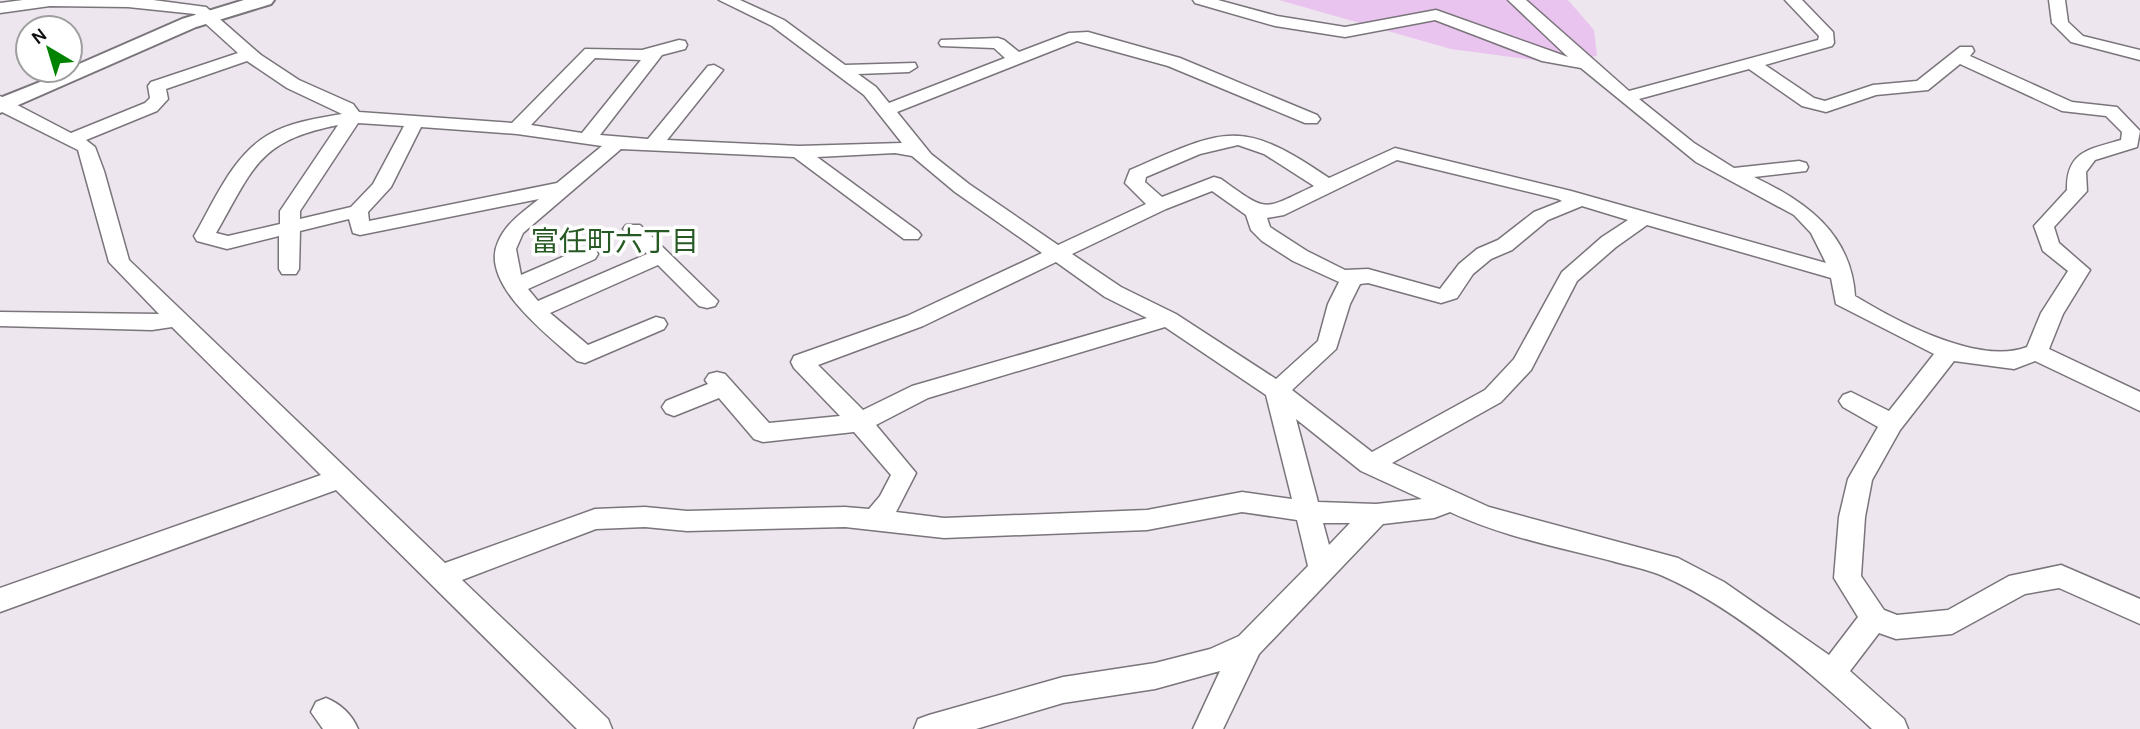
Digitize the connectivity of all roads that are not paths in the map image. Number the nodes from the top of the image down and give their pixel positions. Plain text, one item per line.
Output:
1 (264, 0) edge
2 (727, 0) edge
3 (1201, 0) edge
4 (1516, 0) edge
5 (1793, 0) edge
6 (2057, 0) edge
7 (128, 1) edge
8 (0, 8) edge
9 (208, 16) junction
10 (947, 43) dead end
11 (679, 45) dead end
12 (656, 52) junction
13 (250, 54) junction
14 (2140, 55) edge
15 (1015, 58) junction
16 (1582, 60) junction
17 (1751, 63) junction
18 (909, 67) dead end
19 (714, 69) dead end
20 (841, 70) junction
21 (1628, 97) junction
22 (0, 104) edge
23 (887, 110) junction
24 (353, 117) junction
25 (1311, 119) dead end
26 (415, 122) junction
27 (517, 130) junction
28 (72, 139) junction
29 (587, 139) junction
30 (617, 143) junction
31 (653, 145) junction
32 (918, 151) junction
33 (799, 152) junction
34 (1799, 167) dead end
35 (1729, 174) junction
36 (1329, 187) junction
37 (561, 188) junction
38 (1581, 200) junction
39 (1159, 205) junction
40 (358, 211) junction
41 (1255, 212) junction
42 (1643, 219) junction
43 (290, 228) junction
44 (633, 229) dead end
45 (911, 234) dead end
46 (588, 254) dead end
47 (1059, 254) junction
48 (661, 256) junction
49 (289, 269) dead end
50 (1838, 273) junction
51 (1352, 278) junction
52 (514, 287) junction
53 (707, 301) dead end
54 (536, 310) junction
55 (1168, 318) junction
56 (0, 319) edge
57 (176, 319) junction
58 (656, 324) dead end
59 (1948, 352) junction
60 (2036, 352) junction
61 (1277, 391) junction
62 (1851, 401) dead end
63 (2140, 402) edge
64 (674, 407) dead end
65 (858, 423) junction
66 (1892, 425) junction
67 (1370, 464) junction
68 (341, 478) junction
69 (1449, 501) junction
70 (1309, 512) junction
71 (1377, 514) junction
72 (874, 521) junction
73 (1322, 569) junction
74 (439, 577) junction
75 (0, 600) edge
76 (2140, 612) edge
77 (1874, 618) junction
78 (1249, 645) junction
79 (1832, 673) junction
80 (597, 729) edge
81 (929, 729) edge
82 (1208, 729) edge
83 (1893, 729) edge

1 - 9 street
2 - 20 street
3 - 16 street
4 - 16 street
5 - 17 street
6 - 14 street
7 - 8 street
7 - 9 street
9 - 13 street
9 - 22 street
10 - 15 street
11 - 12 street
12 - 27 street
12 - 29 street
13 - 24 street
13 - 28 street
15 - 23 street
15 - 25 street
16 - 21 street
17 - 21 street
17 - 60 street
18 - 20 street
19 - 31 street
20 - 23 street
21 - 35 street
22 - 28 street
23 - 32 street
24 - 26 street
24 - 43 street
24 - 43 street
26 - 27 street
26 - 40 street
27 - 29 street
28 - 57 street
29 - 30 street
30 - 31 street
30 - 37 street
31 - 33 street
32 - 33 street
32 - 47 street
33 - 45 street
34 - 35 street
35 - 50 street
36 - 38 street
36 - 39 street
36 - 41 street
37 - 40 street
37 - 52 street
38 - 42 street
38 - 51 street
39 - 41 street
39 - 47 street
40 - 43 street
41 - 51 street
42 - 50 street
42 - 67 street
43 - 49 street
44 - 48 street
46 - 52 street
47 - 55 street
47 - 65 street
48 - 53 street
48 - 54 street
50 - 59 street
51 - 61 street
52 - 54 street
54 - 58 street
55 - 61 street
55 - 65 street
56 - 57 street
57 - 68 street
59 - 60 street
59 - 66 street
60 - 63 street
61 - 67 street
61 - 70 street
62 - 66 street
64 - 65 street
65 - 72 street
66 - 77 street
67 - 69 street
68 - 74 street
68 - 75 street
69 - 71 street
69 - 79 street
70 - 71 street
70 - 72 street
70 - 73 street
71 - 73 street
72 - 74 street
73 - 78 street
74 - 80 street
76 - 77 street
77 - 79 street
78 - 81 street
78 - 82 street
79 - 83 street

